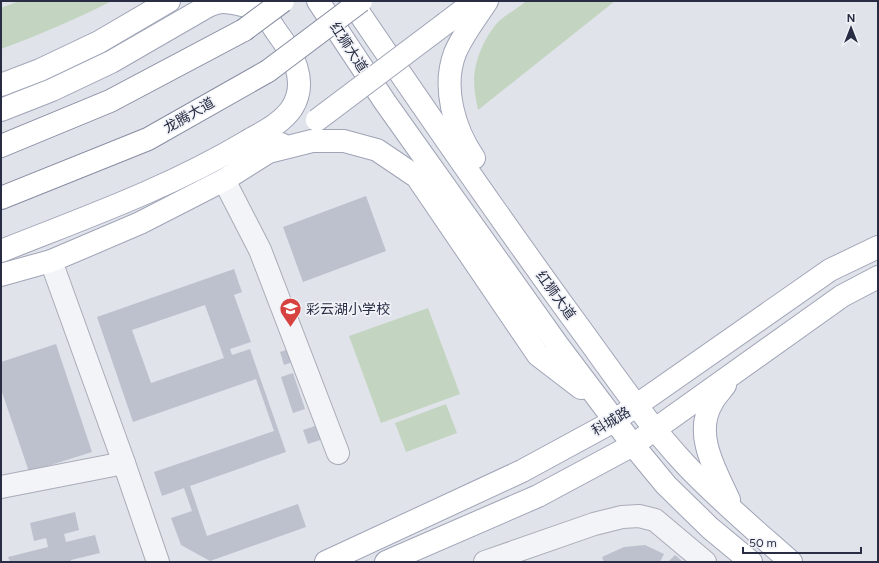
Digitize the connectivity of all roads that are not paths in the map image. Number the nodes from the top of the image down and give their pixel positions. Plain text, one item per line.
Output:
1 (162, 1) edge
2 (169, 1) edge
3 (283, 1) edge
4 (318, 1) edge
5 (351, 1) edge
6 (361, 1) edge
7 (475, 1) edge
8 (487, 1) edge
9 (131, 23) junction
10 (1, 85) edge
11 (1, 110) edge
12 (1, 146) edge
13 (268, 152) junction
14 (224, 180) junction
15 (1, 198) edge
16 (878, 247) edge
17 (1, 251) edge
18 (51, 261) junction
19 (1, 275) edge
20 (878, 277) edge
21 (734, 373) junction
22 (620, 383) junction
23 (601, 402) junction
24 (637, 406) junction
25 (614, 421) junction
26 (655, 430) junction
27 (632, 445) junction
28 (338, 453) dead end
29 (124, 463) junction
30 (1, 487) edge
31 (734, 510) junction
32 (158, 562) edge
33 (326, 562) edge
34 (386, 562) edge
35 (485, 562) edge
36 (705, 562) edge
37 (751, 562) edge
38 (791, 562) edge

1 - 9 main road
2 - 9 main road
3 - 12 main road, bridge
4 - 23 main road, 红狮大道
5 - 22 main road, 红狮大道
6 - 15 main road, 龙腾大道, bridge
7 - 13 main road, bridge
8 - 22 main road
9 - 10 main road
11 - 17 main road
13 - 14 main road
13 - 23 main road
14 - 18 main road
14 - 28 street
16 - 24 main road, 科城路
18 - 19 main road
18 - 29 street
20 - 21 main road
21 - 26 main road
21 - 31 main road
22 - 24 main road, 红狮大道
23 - 25 main road, 红狮大道
24 - 25 main road, 科城路
24 - 26 main road, 红狮大道
25 - 27 main road, 红狮大道
25 - 33 main road, 科城路
26 - 27 main road
26 - 31 main road, 红狮大道
27 - 34 main road
27 - 37 main road, 红狮大道
29 - 30 street
29 - 32 street
31 - 38 main road, 红狮大道
35 - 36 street

